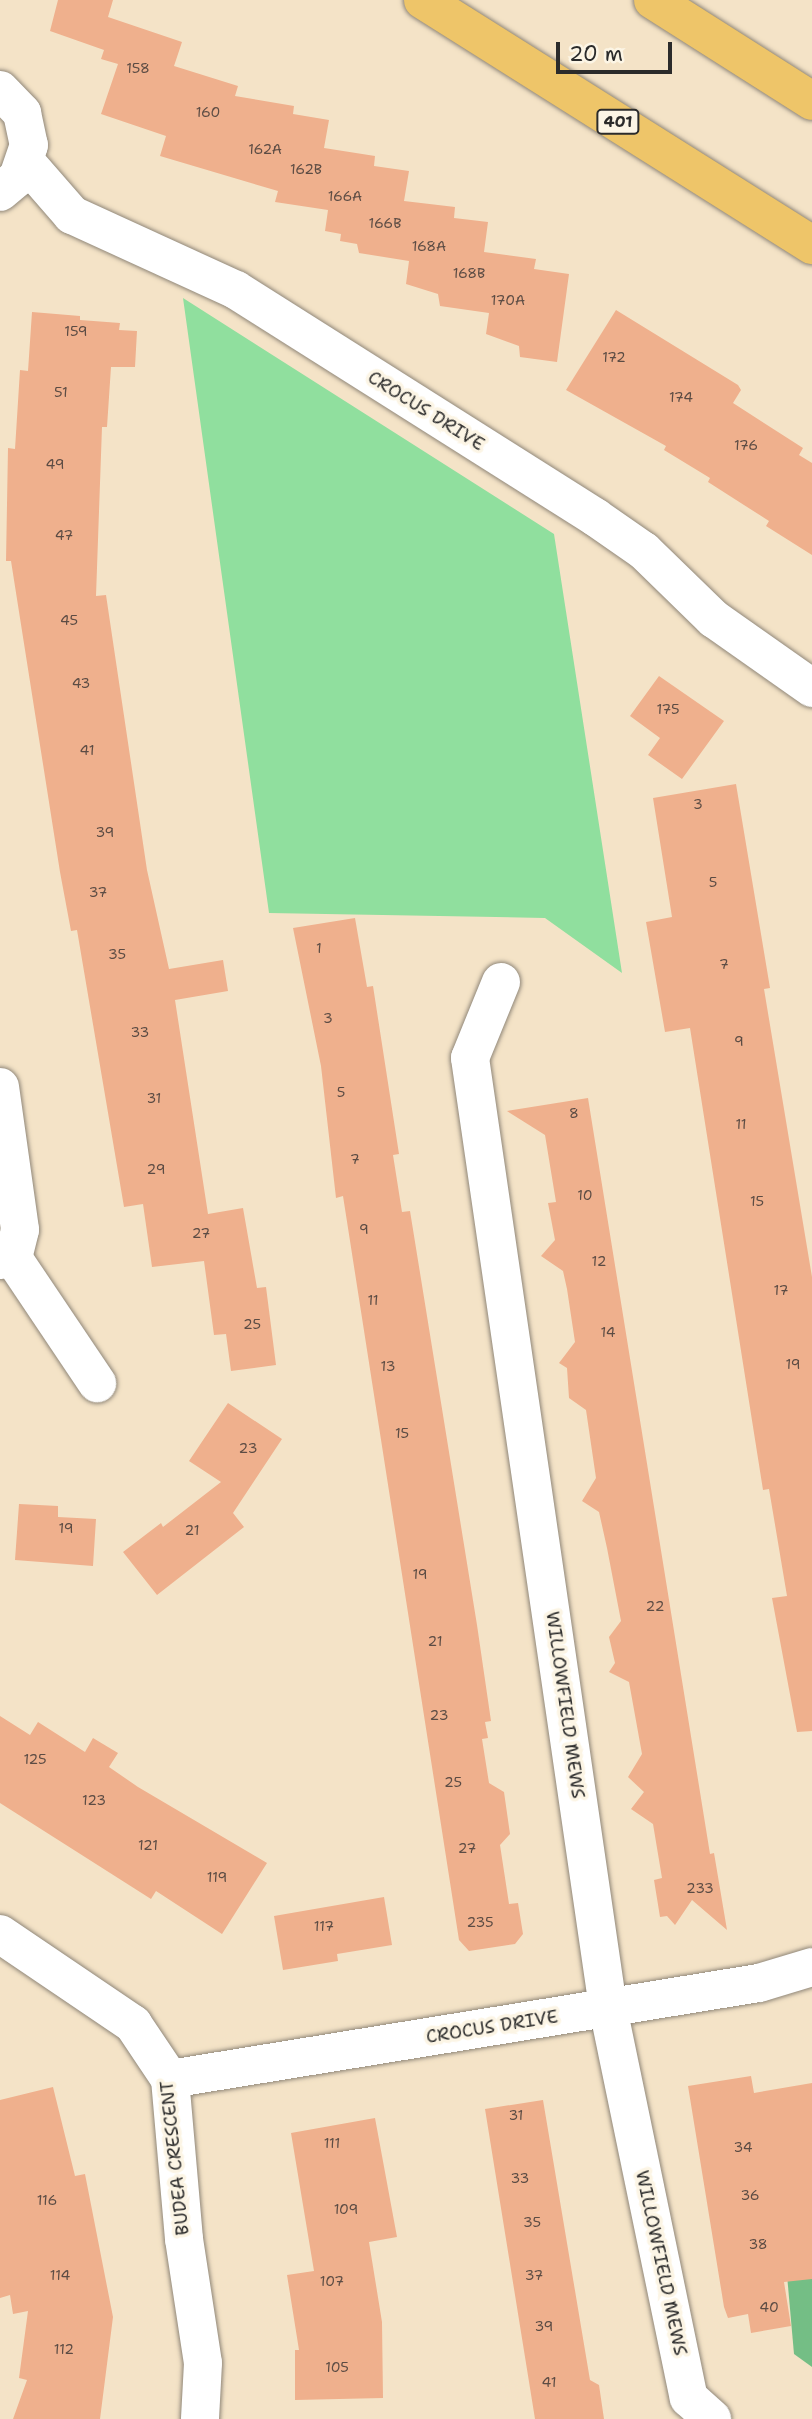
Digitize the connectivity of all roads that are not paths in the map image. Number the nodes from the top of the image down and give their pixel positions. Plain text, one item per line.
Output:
1 (423, 0) edge
2 (653, 0) edge
3 (0, 90) edge
4 (812, 101) edge
5 (25, 161) junction
6 (0, 192) edge
7 (812, 245) edge
8 (812, 688) edge
9 (501, 982) dead end
10 (0, 1087) edge
11 (6, 1259) edge
12 (97, 1382) dead end
13 (0, 1934) edge
14 (812, 1967) edge
15 (608, 2008) junction
16 (170, 2079) junction
17 (200, 2419) edge
18 (712, 2419) edge

1 - 7 highway, 401
2 - 4 highway
3 - 5 street
5 - 6 street
5 - 8 street, CROCUS DRIVE
9 - 15 street, WILLOWFIELD MEWS
10 - 11 street
11 - 12 street
13 - 16 street, BUDEA CRESCENT
14 - 15 street, CROCUS DRIVE
15 - 16 street, CROCUS DRIVE
15 - 18 street, WILLOWFIELD MEWS
16 - 17 street, BUDEA CRESCENT

